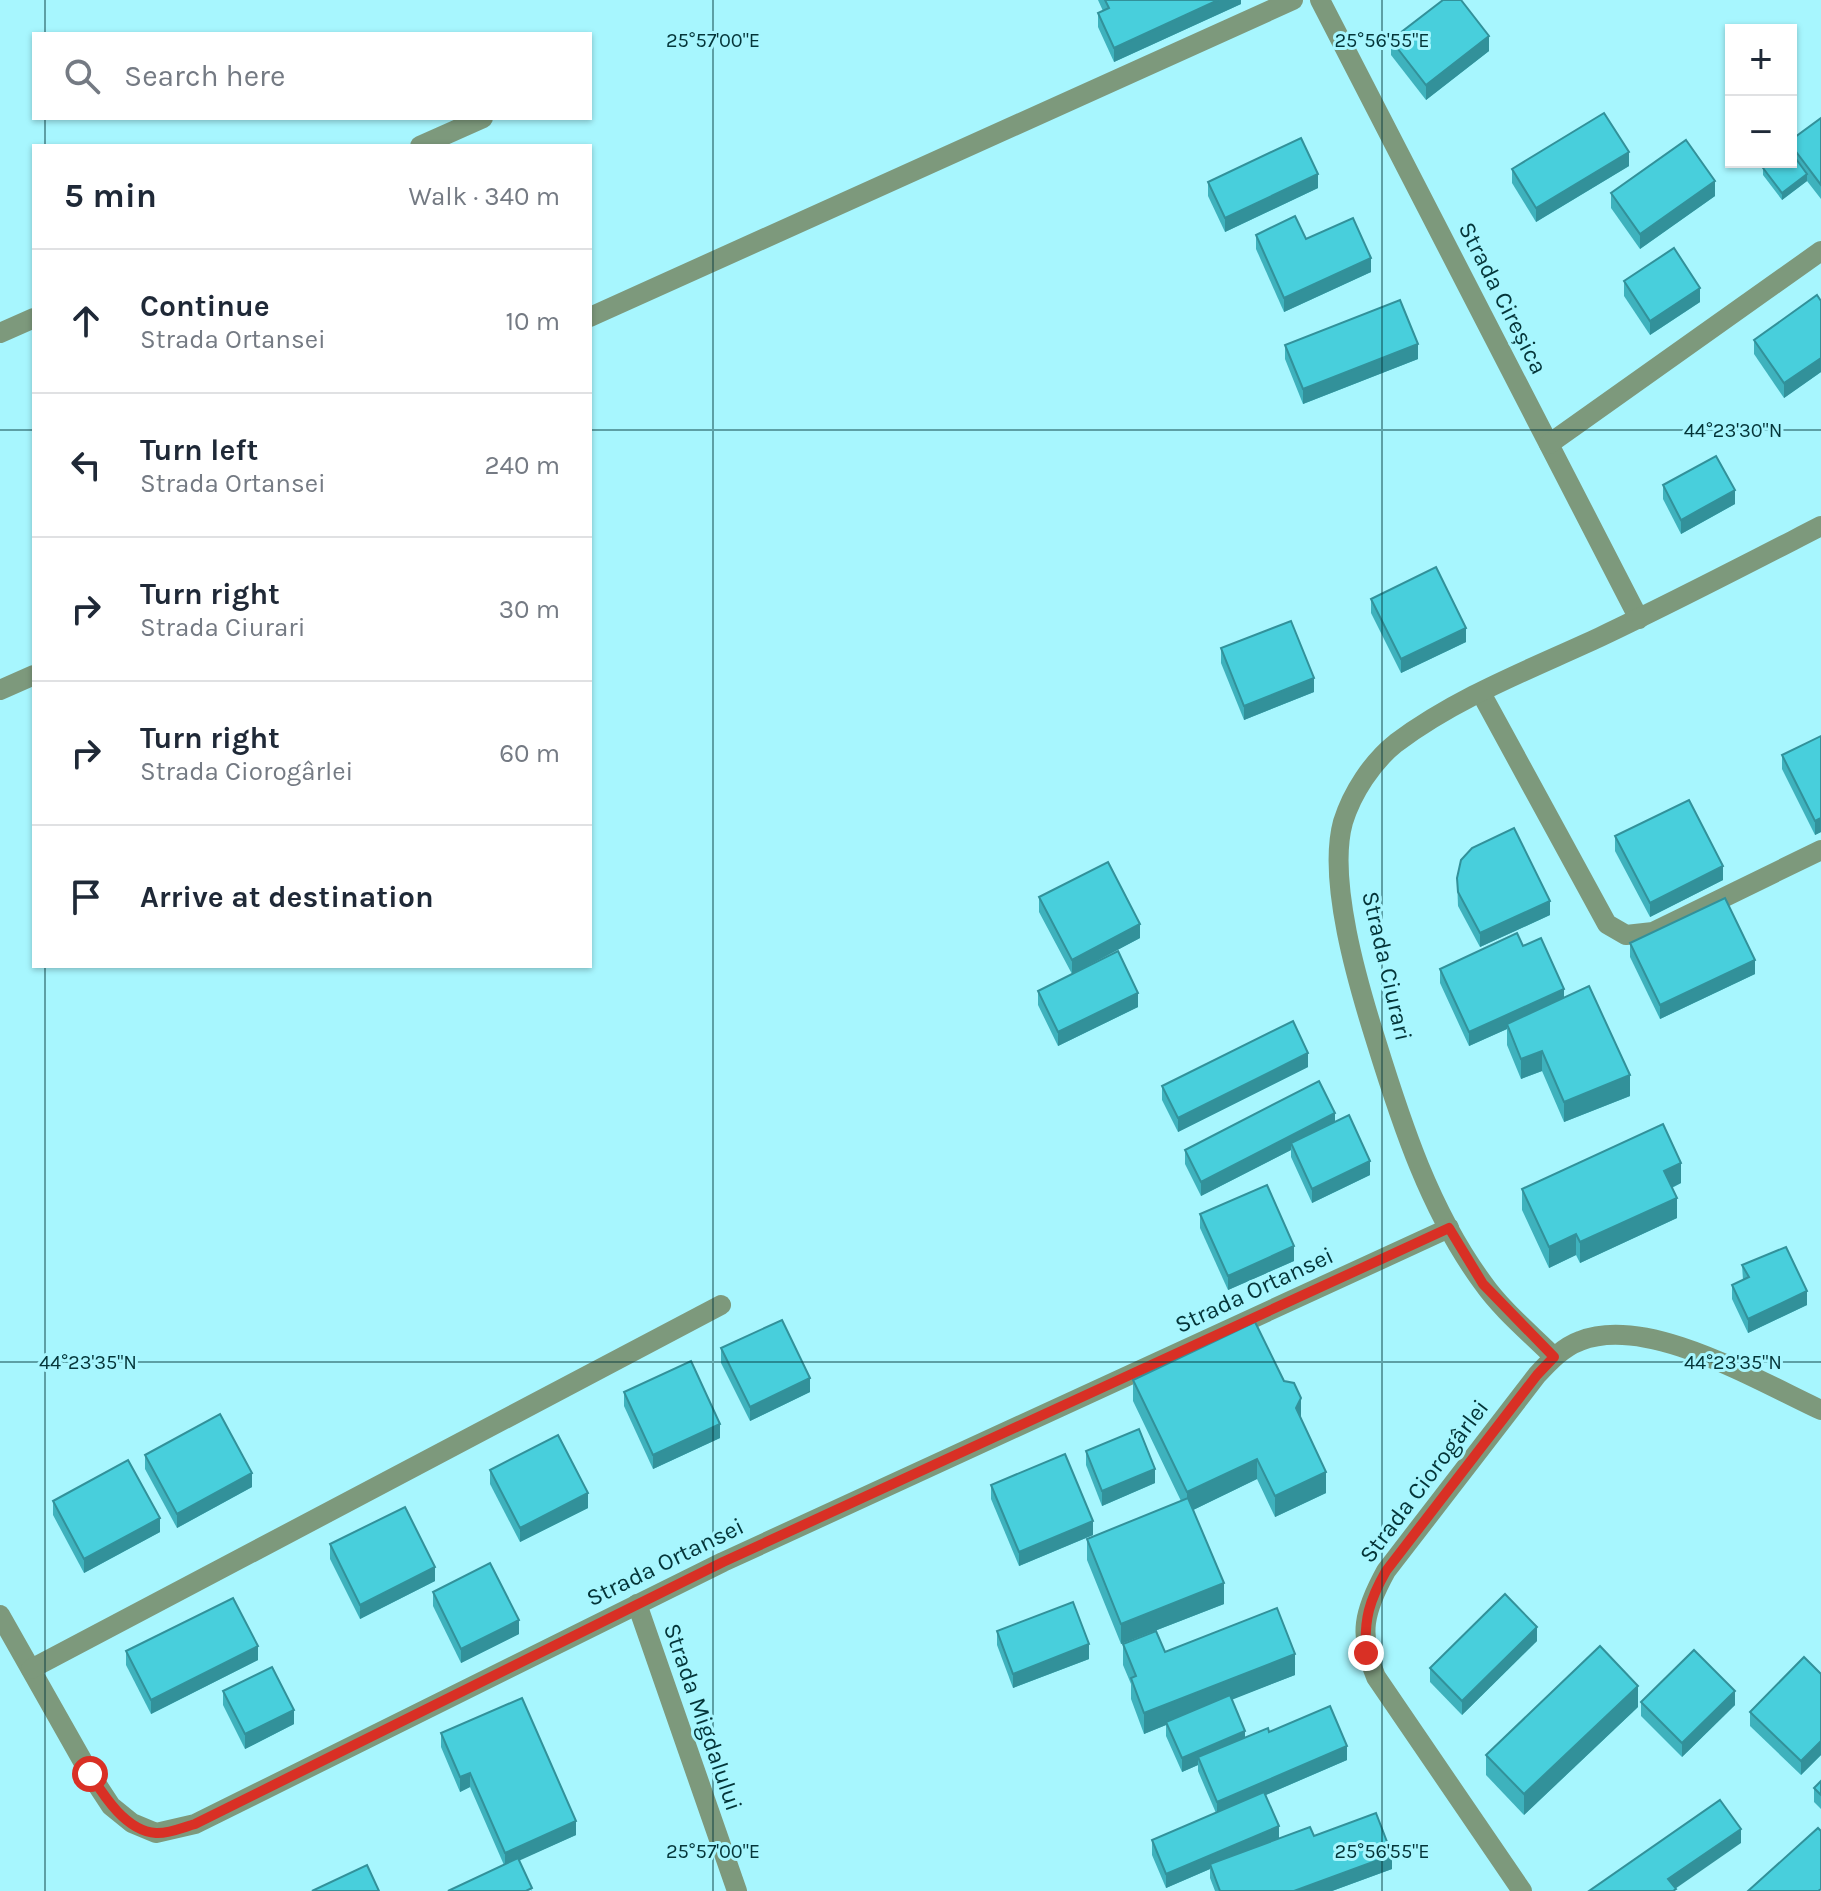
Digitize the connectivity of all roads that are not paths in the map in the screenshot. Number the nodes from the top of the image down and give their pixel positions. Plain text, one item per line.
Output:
1 (1293, 0) edge
2 (1320, 0) edge
3 (478, 120) edge
4 (424, 144) edge
5 (1821, 251) edge
6 (592, 316) edge
7 (32, 319) edge
8 (0, 333) edge
9 (1549, 444) junction
10 (1821, 526) edge
11 (1639, 619) junction
12 (32, 676) edge
13 (0, 690) edge
14 (1481, 693) junction
15 (1821, 850) edge
16 (1449, 1228) junction
17 (721, 1305) dead end
18 (1554, 1357) junction
19 (1821, 1410) edge
20 (637, 1604) junction
21 (0, 1615) edge
22 (31, 1669) junction
23 (737, 1891) edge
24 (1522, 1891) edge

1 - 6 street
2 - 9 street, Strada Cireșica
3 - 4 street
5 - 9 street
7 - 8 street
9 - 11 street, Strada Cireșica
10 - 11 street, Strada Ciurari
11 - 14 street, Strada Ciurari
12 - 13 street
14 - 15 street
14 - 16 street, Strada Ciurari
16 - 18 street, Strada Ciurari
16 - 20 street, Strada Ortansei
17 - 22 street
18 - 19 street, Strada Ciorogârlei
18 - 24 street, Strada Ciorogârlei
20 - 22 street, Strada Ortansei
20 - 23 street, Strada Migdalului
21 - 22 street, Strada Ortansei

